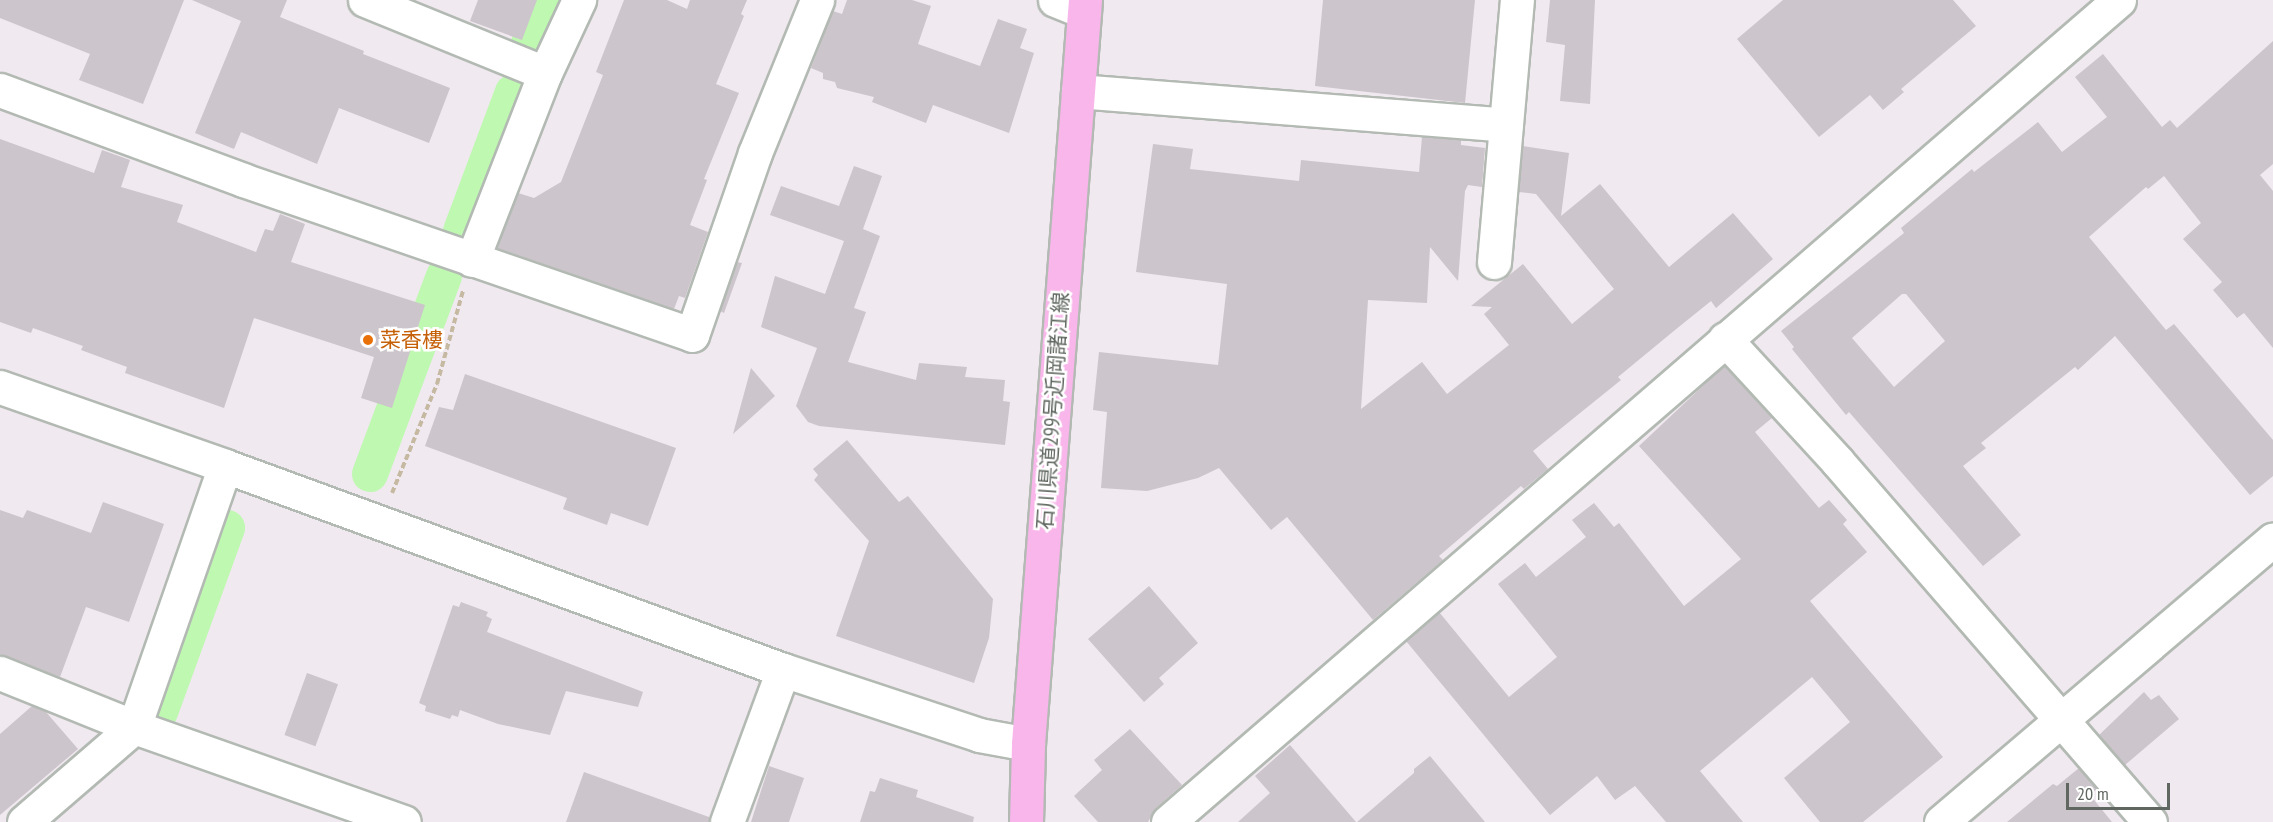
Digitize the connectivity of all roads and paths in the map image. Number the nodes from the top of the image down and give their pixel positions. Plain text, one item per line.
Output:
1 (365, 0) edge
2 (579, 0) edge
3 (817, 0) edge
4 (1517, 0) edge
5 (2120, 0) edge
6 (1074, 4) edge
7 (546, 73) junction
8 (0, 90) edge
9 (1078, 92) junction
10 (1506, 125) junction
11 (472, 260) junction
12 (1494, 262) dead end
13 (1725, 339) junction
14 (0, 387) edge
15 (225, 466) junction
16 (380, 521) junction
17 (2273, 539) edge
18 (783, 670) junction
19 (0, 673) edge
20 (2060, 718) junction
21 (134, 727) junction
22 (1028, 744) junction
23 (24, 822) edge
24 (404, 822) edge
25 (727, 822) edge
26 (1026, 822) edge
27 (1168, 822) edge
28 (1941, 822) edge
29 (2150, 822) edge

1 - 7 street
2 - 7 street
3 - 11 street
4 - 10 street
5 - 13 street
6 - 9 main road, 石川県道299号近岡諸江線
7 - 11 street
8 - 11 street
9 - 10 street
9 - 22 main road, 石川県道299号近岡諸江線
10 - 12 street
11 - 16 path
13 - 20 street
13 - 27 street
14 - 15 street
15 - 16 street
15 - 21 street
16 - 18 street
17 - 20 street
18 - 22 street
18 - 25 street
19 - 21 street
20 - 28 street
20 - 29 street
21 - 23 street
21 - 24 street
22 - 26 main road, 石川県道299号近岡諸江線

